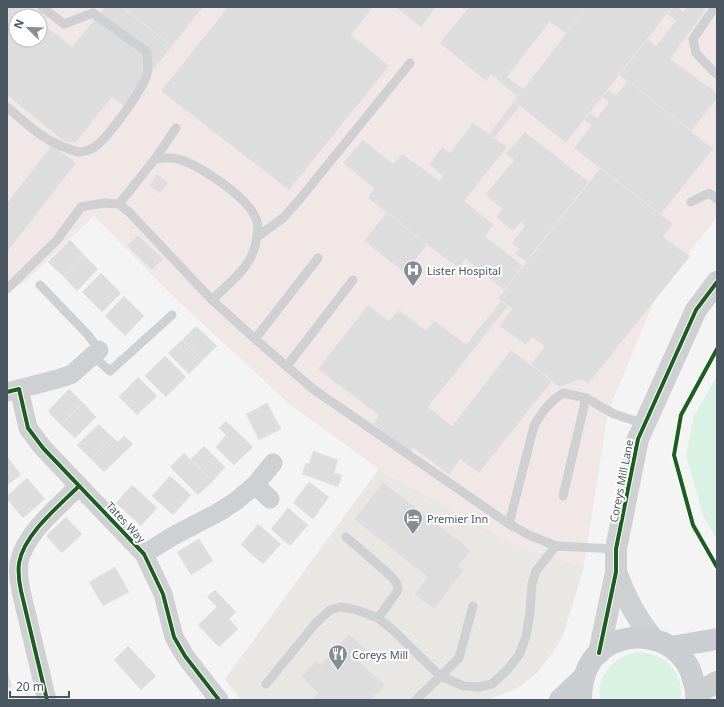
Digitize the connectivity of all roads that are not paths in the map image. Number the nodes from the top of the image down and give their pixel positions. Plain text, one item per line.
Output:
1 (42, 7) edge
2 (715, 7) edge
3 (410, 63) dead end
4 (715, 69) edge
5 (7, 107) edge
6 (176, 128) dead end
7 (155, 159) junction
8 (717, 199) edge
9 (691, 202) dead end
10 (119, 204) junction
11 (257, 237) junction
12 (318, 258) dead end
13 (353, 280) dead end
14 (717, 282) edge
15 (40, 285) dead end
16 (7, 289) edge
17 (212, 300) junction
18 (172, 314) dead end
19 (255, 339) junction
20 (96, 353) junction
21 (287, 366) junction
22 (13, 391) edge
23 (586, 398) junction
24 (644, 424) junction
25 (273, 463) dead end
26 (255, 485) junction
27 (79, 486) junction
28 (564, 496) dead end
29 (270, 498) dead end
30 (509, 524) junction
31 (346, 537) dead end
32 (556, 546) junction
33 (616, 549) junction
34 (144, 554) junction
35 (616, 572) junction
36 (473, 606) dead end
37 (378, 618) junction
38 (717, 639) edge
39 (662, 643) junction
40 (599, 652) junction
41 (440, 676) junction
42 (583, 678) junction
43 (717, 682) edge
44 (266, 684) dead end
45 (696, 697) edge
46 (47, 700) edge
47 (219, 700) edge
48 (417, 700) edge
49 (560, 700) edge
50 (581, 700) edge

1 - 5 lane
2 - 4 lane
3 - 11 lane
6 - 7 lane
7 - 10 lane
7 - 11 lane
8 - 9 lane
10 - 16 lane
10 - 17 lane
11 - 17 lane
12 - 19 lane
13 - 21 lane
14 - 24 street, Coreys Mill Lane
15 - 20 lane
17 - 19 lane
18 - 20 lane
19 - 21 lane
20 - 22 street, Tates Way
21 - 30 lane
22 - 27 street, Tates Way
23 - 24 lane
23 - 28 lane
23 - 30 lane
24 - 33 street, Coreys Mill Lane
25 - 26 street, Tates Way
26 - 29 street
26 - 34 street, Tates Way
27 - 34 street, Tates Way
27 - 46 street
30 - 32 lane
31 - 37 lane
32 - 33 lane
32 - 41 lane
33 - 35 street, Coreys Mill Lane
34 - 47 street, Tates Way
35 - 39 street, Coreys Mill Lane
35 - 40 street, Coreys Mill Lane
36 - 41 lane
37 - 41 lane
37 - 44 lane
38 - 39 main road
39 - 40 main road
39 - 45 main road
40 - 42 main road
41 - 48 lane
42 - 49 main road
42 - 50 main road
43 - 45 main road

